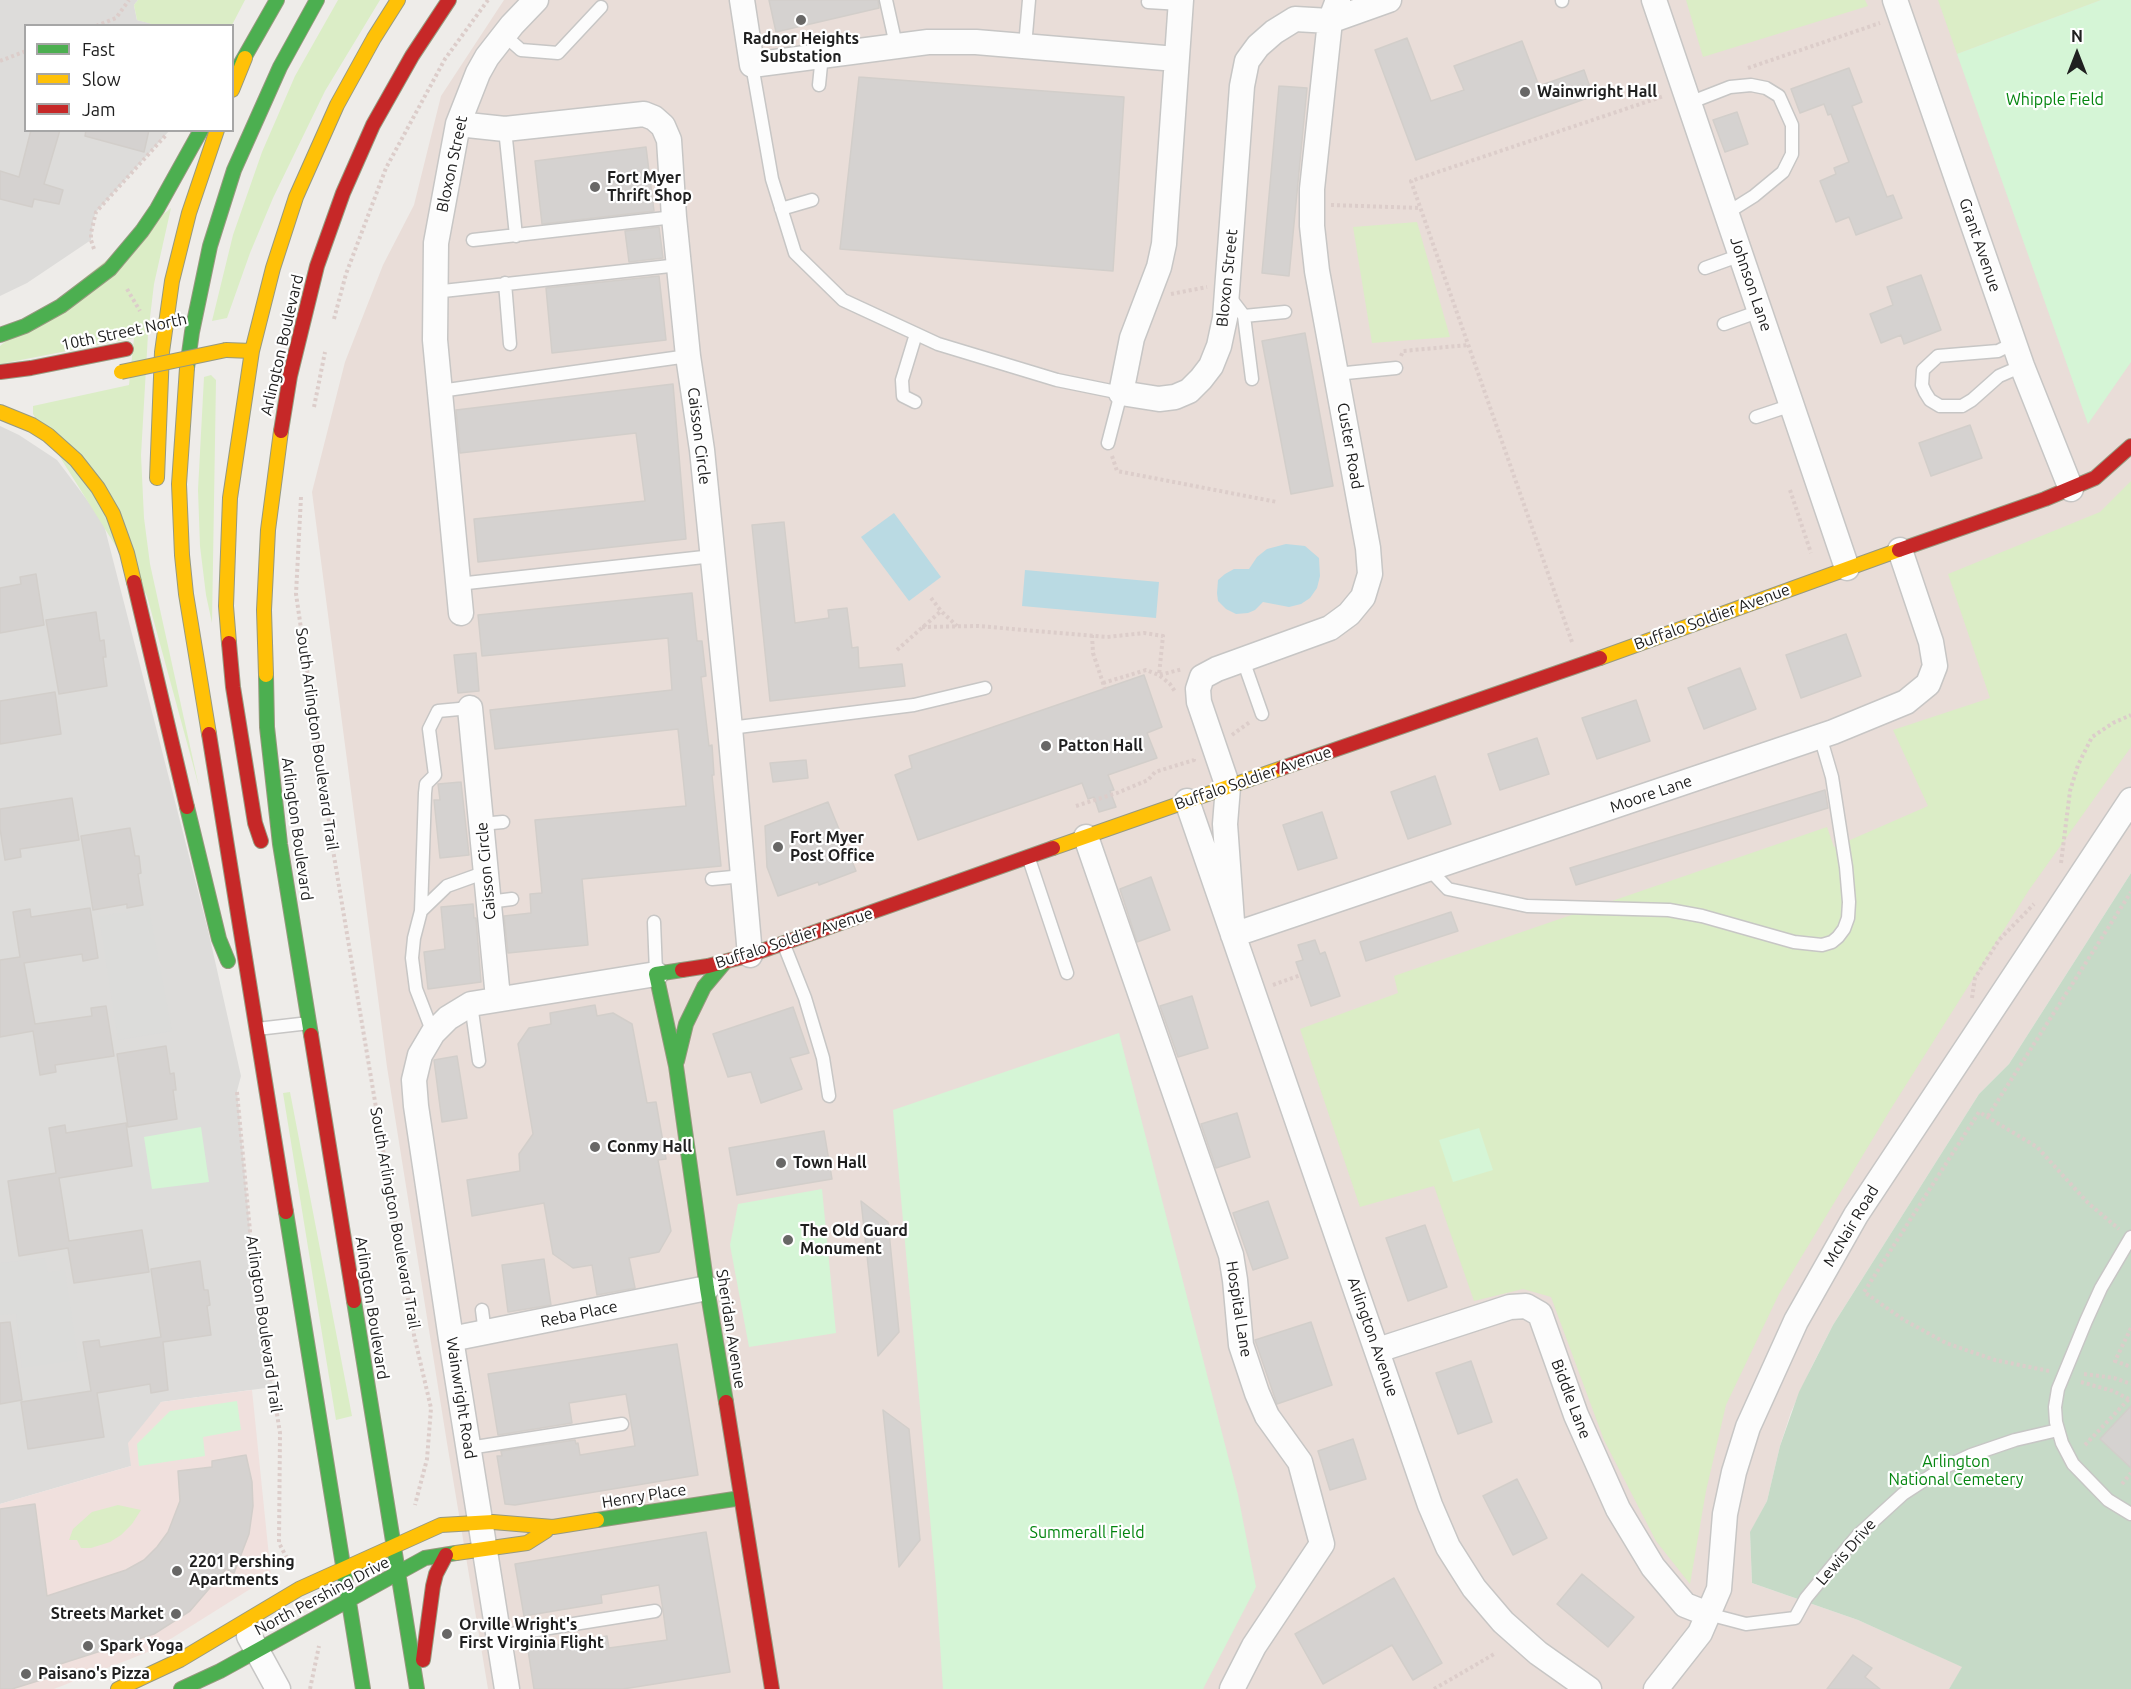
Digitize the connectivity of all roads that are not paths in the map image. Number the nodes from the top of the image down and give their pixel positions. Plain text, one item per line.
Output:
1 (277, 0) edge
2 (317, 0) edge
3 (398, 0) edge
4 (449, 0) edge
5 (536, 0) edge
6 (742, 0) edge
7 (886, 0) edge
8 (1029, 0) edge
9 (1389, 0) edge
10 (1654, 0) edge
11 (1148, 2) dead end
12 (1181, 2) edge
13 (601, 7) dead end
14 (1898, 8) edge
15 (1295, 10) edge
16 (1334, 10) edge
17 (504, 35) junction
18 (896, 45) junction
19 (1025, 46) junction
20 (822, 55) junction
21 (245, 58) junction
22 (1176, 59) junction
23 (752, 65) junction
24 (234, 76) edge
25 (234, 85) edge
26 (819, 85) dead end
27 (1687, 96) junction
28 (458, 124) junction
29 (505, 129) junction
30 (200, 132) edge
31 (216, 132) edge
32 (812, 200) dead end
33 (781, 209) junction
34 (1727, 213) junction
35 (674, 217) junction
36 (516, 236) junction
37 (473, 240) dead end
38 (1741, 255) junction
39 (679, 265) junction
40 (1705, 268) dead end
41 (505, 283) junction
42 (1228, 288) junction
43 (434, 292) junction
44 (1284, 312) dead end
45 (1760, 312) junction
46 (1244, 316) junction
47 (1724, 324) dead end
48 (206, 332) dead end
49 (238, 333) dead end
50 (916, 334) junction
51 (0, 335) edge
52 (255, 336) junction
53 (2014, 343) junction
54 (510, 344) dead end
55 (252, 351) junction
56 (688, 356) junction
57 (2022, 366) junction
58 (1396, 368) road end
59 (0, 372) edge
60 (116, 374) dead end
61 (1336, 374) junction
62 (1252, 379) dead end
63 (440, 391) junction
64 (1121, 393) junction
65 (915, 402) dead end
66 (1792, 405) junction
67 (0, 412) edge
68 (1756, 417) dead end
69 (1108, 443) road end
70 (2131, 446) edge
71 (2071, 489) junction
72 (157, 493) dead end
73 (166, 533) dead end
74 (1900, 549) junction
75 (713, 556) junction
76 (1847, 567) junction
77 (458, 584) junction
78 (186, 594) junction
79 (461, 613) dead end
80 (1243, 660) junction
81 (985, 688) dead end
82 (470, 708) joint
83 (1262, 714) road end
84 (730, 728) junction
85 (1820, 736) junction
86 (1228, 786) junction
87 (2131, 800) edge
88 (1187, 801) junction
89 (1086, 837) junction
90 (1029, 857) junction
91 (1430, 869) junction
92 (486, 872) junction
93 (743, 876) junction
94 (712, 879) dead end
95 (421, 911) junction
96 (654, 922) dead end
97 (1233, 935) junction
98 (783, 944) junction
99 (750, 955) junction
100 (300, 960) junction
101 (725, 962) junction
102 (1067, 973) dead end
103 (656, 974) junction
104 (498, 998) junction
105 (471, 1004) junction
106 (310, 1022) junction
107 (256, 1029) junction
108 (433, 1033) junction
109 (479, 1060) dead end
110 (676, 1066) junction
111 (829, 1096) dead end
112 (416, 1106) joint
113 (2131, 1237) edge
114 (707, 1288) junction
115 (451, 1339) junction
116 (1378, 1350) junction
117 (622, 1425) dead end
118 (2058, 1430) junction
119 (469, 1448) junction
120 (741, 1498) junction
121 (2131, 1514) edge
122 (480, 1523) junction
123 (553, 1527) junction
124 (394, 1546) junction
125 (485, 1549) junction
126 (446, 1555) junction
127 (343, 1569) junction
128 (398, 1574) junction
129 (348, 1600) junction
130 (655, 1611) dead end
131 (1708, 1614) junction
132 (242, 1622) junction
133 (499, 1636) junction
134 (257, 1650) junction
135 (118, 1689) edge
136 (181, 1689) edge
137 (278, 1689) edge
138 (363, 1689) edge
139 (418, 1689) edge
140 (507, 1689) edge
141 (772, 1689) edge
142 (1232, 1689) edge
143 (1588, 1689) edge
144 (1656, 1689) edge

1 - 21 main road
2 - 78 main road
3 - 52 main road
4 - 100 main road, Arlington Boulevard
5 - 17 street, Bloxon Street
6 - 23 street
7 - 18 lane
8 - 19 lane
9 - 16 street
10 - 27 street, Johnson Lane
11 - 12 lane
12 - 22 street
13 - 17 lane
14 - 53 street, Grant Avenue
15 - 16 street, Bloxon Street
15 - 42 street, Bloxon Street
16 - 61 street, Custer Road
17 - 28 street, Bloxon Street
18 - 19 street
18 - 20 street
19 - 22 street
20 - 23 street
20 - 26 lane
21 - 24 main road
21 - 25 main road
22 - 64 street
23 - 33 lane
27 - 34 street, Johnson Lane
27 - 34 lane
28 - 29 street, Caisson Circle
28 - 43 street, Bloxon Street
29 - 35 street, Caisson Circle
29 - 36 lane
30 - 51 main road
31 - 72 main road
32 - 33 lane
33 - 50 lane
34 - 38 street, Johnson Lane
35 - 36 lane
35 - 39 street, Caisson Circle
36 - 37 lane
38 - 40 lane
38 - 45 street, Johnson Lane
39 - 41 lane
39 - 56 street, Caisson Circle
41 - 43 lane
41 - 54 lane
42 - 46 lane
42 - 64 street, Bloxon Street
43 - 63 street
44 - 46 lane
45 - 47 lane
45 - 66 street, Johnson Lane
46 - 62 lane
48 - 59 main road, 10th Street North
49 - 52 main road
50 - 64 lane
50 - 65 lane
52 - 55 main road
53 - 57 street, Grant Avenue
53 - 57 lane
55 - 60 main road, bridge
55 - 100 main road
56 - 63 lane
56 - 75 street, Caisson Circle
57 - 71 street, Grant Avenue
58 - 61 lane
61 - 80 street, Custer Road
63 - 77 street
64 - 69 lane
66 - 68 lane
66 - 76 street, Johnson Lane
67 - 107 main road
70 - 71 main road, Buffalo Soldier Avenue
71 - 74 main road, Buffalo Soldier Avenue
73 - 78 main road
74 - 76 main road, Buffalo Soldier Avenue
74 - 85 street, Moore Lane
75 - 77 lane
75 - 84 street, Caisson Circle
76 - 86 main road, Buffalo Soldier Avenue
77 - 79 street
78 - 107 main road
80 - 83 lane
80 - 86 street, Custer Road
81 - 84 lane
82 - 92 street, Caisson Circle
82 - 95 lane
84 - 93 street, Caisson Circle
85 - 91 street, Moore Lane
85 - 91 lane
86 - 88 main road, Buffalo Soldier Avenue
86 - 97 street, Arlington Avenue
87 - 131 street, McNair Road
88 - 89 main road, Buffalo Soldier Avenue
88 - 97 street, Arlington Avenue
89 - 90 main road, Buffalo Soldier Avenue
89 - 142 street, Hospital Lane
90 - 98 main road, Buffalo Soldier Avenue
90 - 102 lane
91 - 97 street, Moore Lane
92 - 95 lane
92 - 104 street, Caisson Circle
93 - 94 lane
93 - 99 street, Caisson Circle
95 - 108 lane
96 - 103 lane
97 - 116 street, Arlington Avenue
98 - 99 main road, Buffalo Soldier Avenue
98 - 111 lane
99 - 101 main road, Buffalo Soldier Avenue
100 - 106 main road, Arlington Boulevard
101 - 103 main road, Buffalo Soldier Avenue
101 - 110 main road
103 - 104 street, Buffalo Soldier Avenue
103 - 110 main road, Sheridan Avenue
104 - 105 street, Buffalo Soldier Avenue
105 - 108 street, Buffalo Soldier Avenue
105 - 109 lane
106 - 107 lane
106 - 124 main road, Arlington Boulevard
107 - 127 main road
108 - 112 street, Buffalo Soldier Avenue
110 - 114 main road, Sheridan Avenue
112 - 115 street, Wainwright Road
113 - 118 lane
114 - 115 street, Reba Place
114 - 120 main road, Sheridan Avenue
115 - 119 street, Wainwright Road
116 - 131 street, Biddle Lane
116 - 143 street, Arlington Avenue
117 - 119 lane
118 - 121 lane
118 - 131 lane, Lewis Drive
119 - 122 street, Wainwright Road
120 - 123 main road, Henry Place
120 - 141 main road, Sheridan Avenue
122 - 123 main road, Henry Place
122 - 124 main road, North Pershing Drive
122 - 125 street, Wainwright Road
123 - 125 main road, Henry Place
124 - 127 main road, North Pershing Drive
124 - 128 main road, Arlington Boulevard
125 - 126 main road, North Pershing Drive
125 - 133 street, Wainwright Road
126 - 128 main road, North Pershing Drive
126 - 139 main road
127 - 129 main road
127 - 132 main road, North Pershing Drive
128 - 129 main road, North Pershing Drive
128 - 139 main road, Arlington Boulevard
129 - 134 main road, North Pershing Drive
129 - 138 main road
130 - 133 lane
131 - 144 street, McNair Road
132 - 134 street
132 - 135 main road, North Pershing Drive
133 - 140 street, Wainwright Road
134 - 136 main road, North Pershing Drive
134 - 137 street

